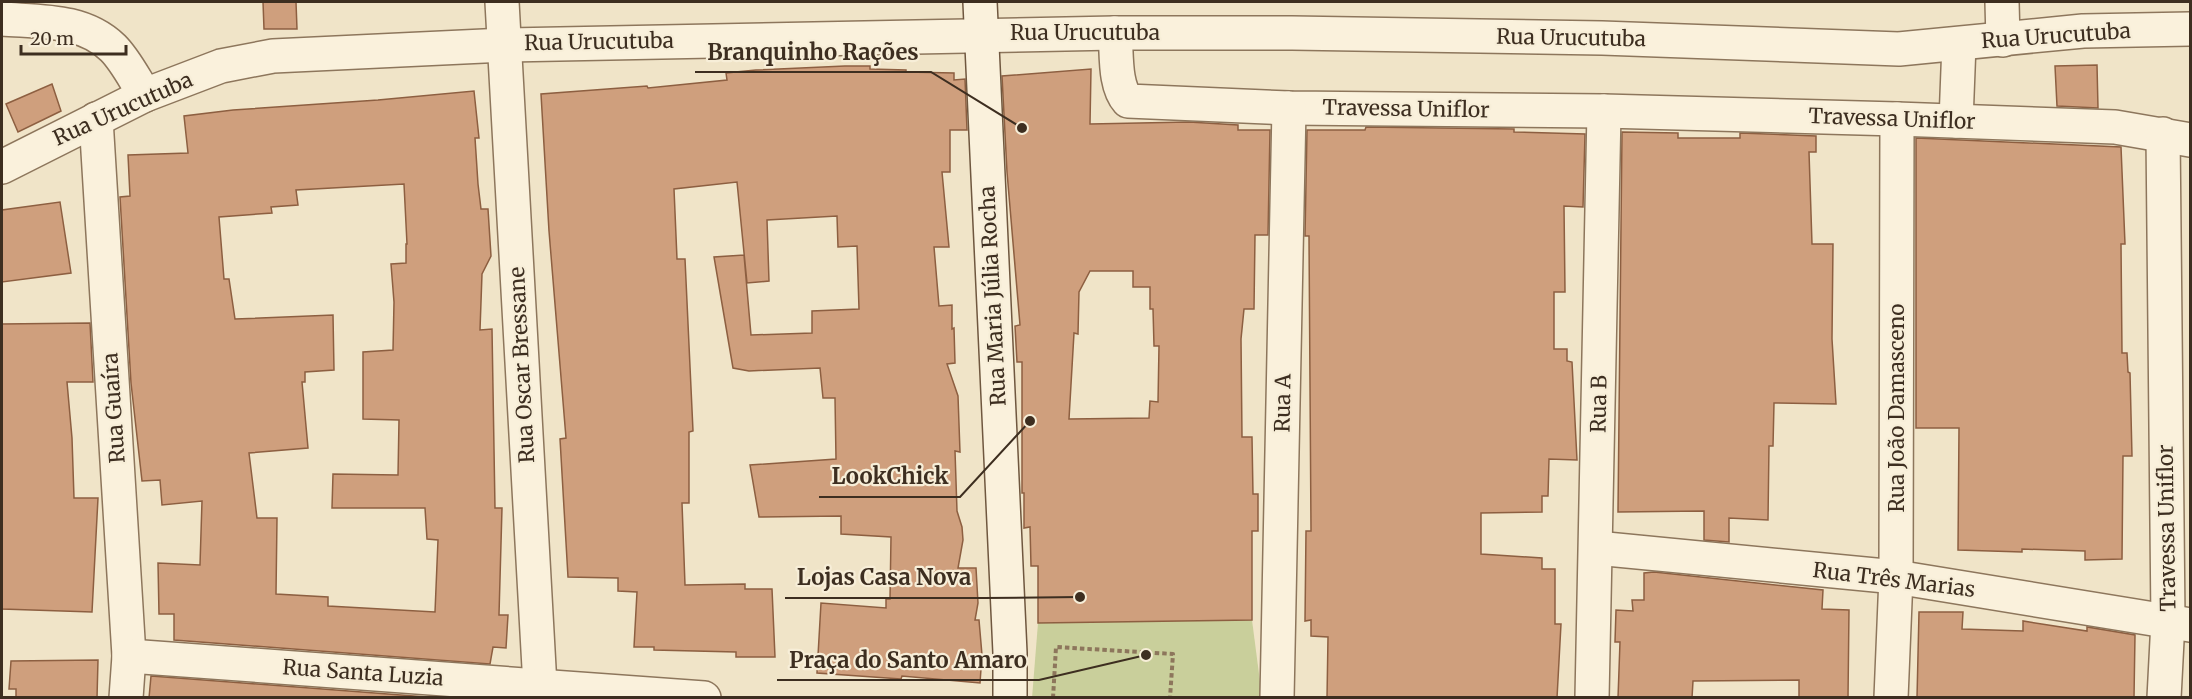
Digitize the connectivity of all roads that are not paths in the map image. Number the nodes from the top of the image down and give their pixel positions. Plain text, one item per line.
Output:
1 (502, 2) edge
2 (980, 2) edge
3 (2002, 2) edge
4 (2, 19) edge
5 (2190, 29) edge
6 (1115, 33) junction
7 (980, 34) junction
8 (2003, 40) junction
9 (1959, 44) junction
10 (505, 45) junction
11 (145, 94) junction
12 (1289, 108) junction
13 (1604, 111) junction
14 (96, 118) junction
15 (1897, 119) junction
16 (1956, 121) junction
17 (2177, 137) edge
18 (2, 167) edge
19 (1596, 548) junction
20 (1896, 577) junction
21 (2179, 623) edge
22 (129, 656) junction
23 (540, 686) junction
24 (126, 698) edge
25 (704, 698) edge
26 (1010, 698) edge
27 (1277, 698) edge
28 (1592, 698) edge
29 (1891, 698) edge
30 (2164, 698) edge

1 - 10 street, Rua Oscar Bressane
2 - 7 street, Rua Maria Júlia Rocha
3 - 8 street
4 - 11 street
5 - 8 street, Rua Urucutuba
6 - 7 street, Rua Urucutuba
6 - 9 street, Rua Urucutuba
6 - 12 street, Travessa Uniflor
7 - 10 street, Rua Urucutuba
7 - 26 street, Rua Maria Júlia Rocha
8 - 9 street, Rua Urucutuba
9 - 16 street
10 - 11 street, Rua Urucutuba
10 - 23 street, Rua Oscar Bressane
11 - 14 street, Rua Urucutuba
12 - 13 street, Travessa Uniflor
12 - 27 street, Rua A
13 - 15 street, Travessa Uniflor
13 - 19 street, Rua B
14 - 18 street, Rua Urucutuba
14 - 22 street, Rua Guaíra
15 - 16 street, Travessa Uniflor
15 - 20 street, Rua João Damasceno
16 - 17 street, Travessa Uniflor
17 - 21 street, Travessa Uniflor
19 - 20 street, Rua Três Marias
19 - 28 street, Rua B
20 - 21 street, Rua Três Marias
20 - 29 street, Rua João Damasceno
21 - 30 street, Travessa Uniflor
22 - 23 street, Rua Santa Luzia
22 - 24 street, Rua Guaíra
23 - 25 street, Rua Santa Luzia

